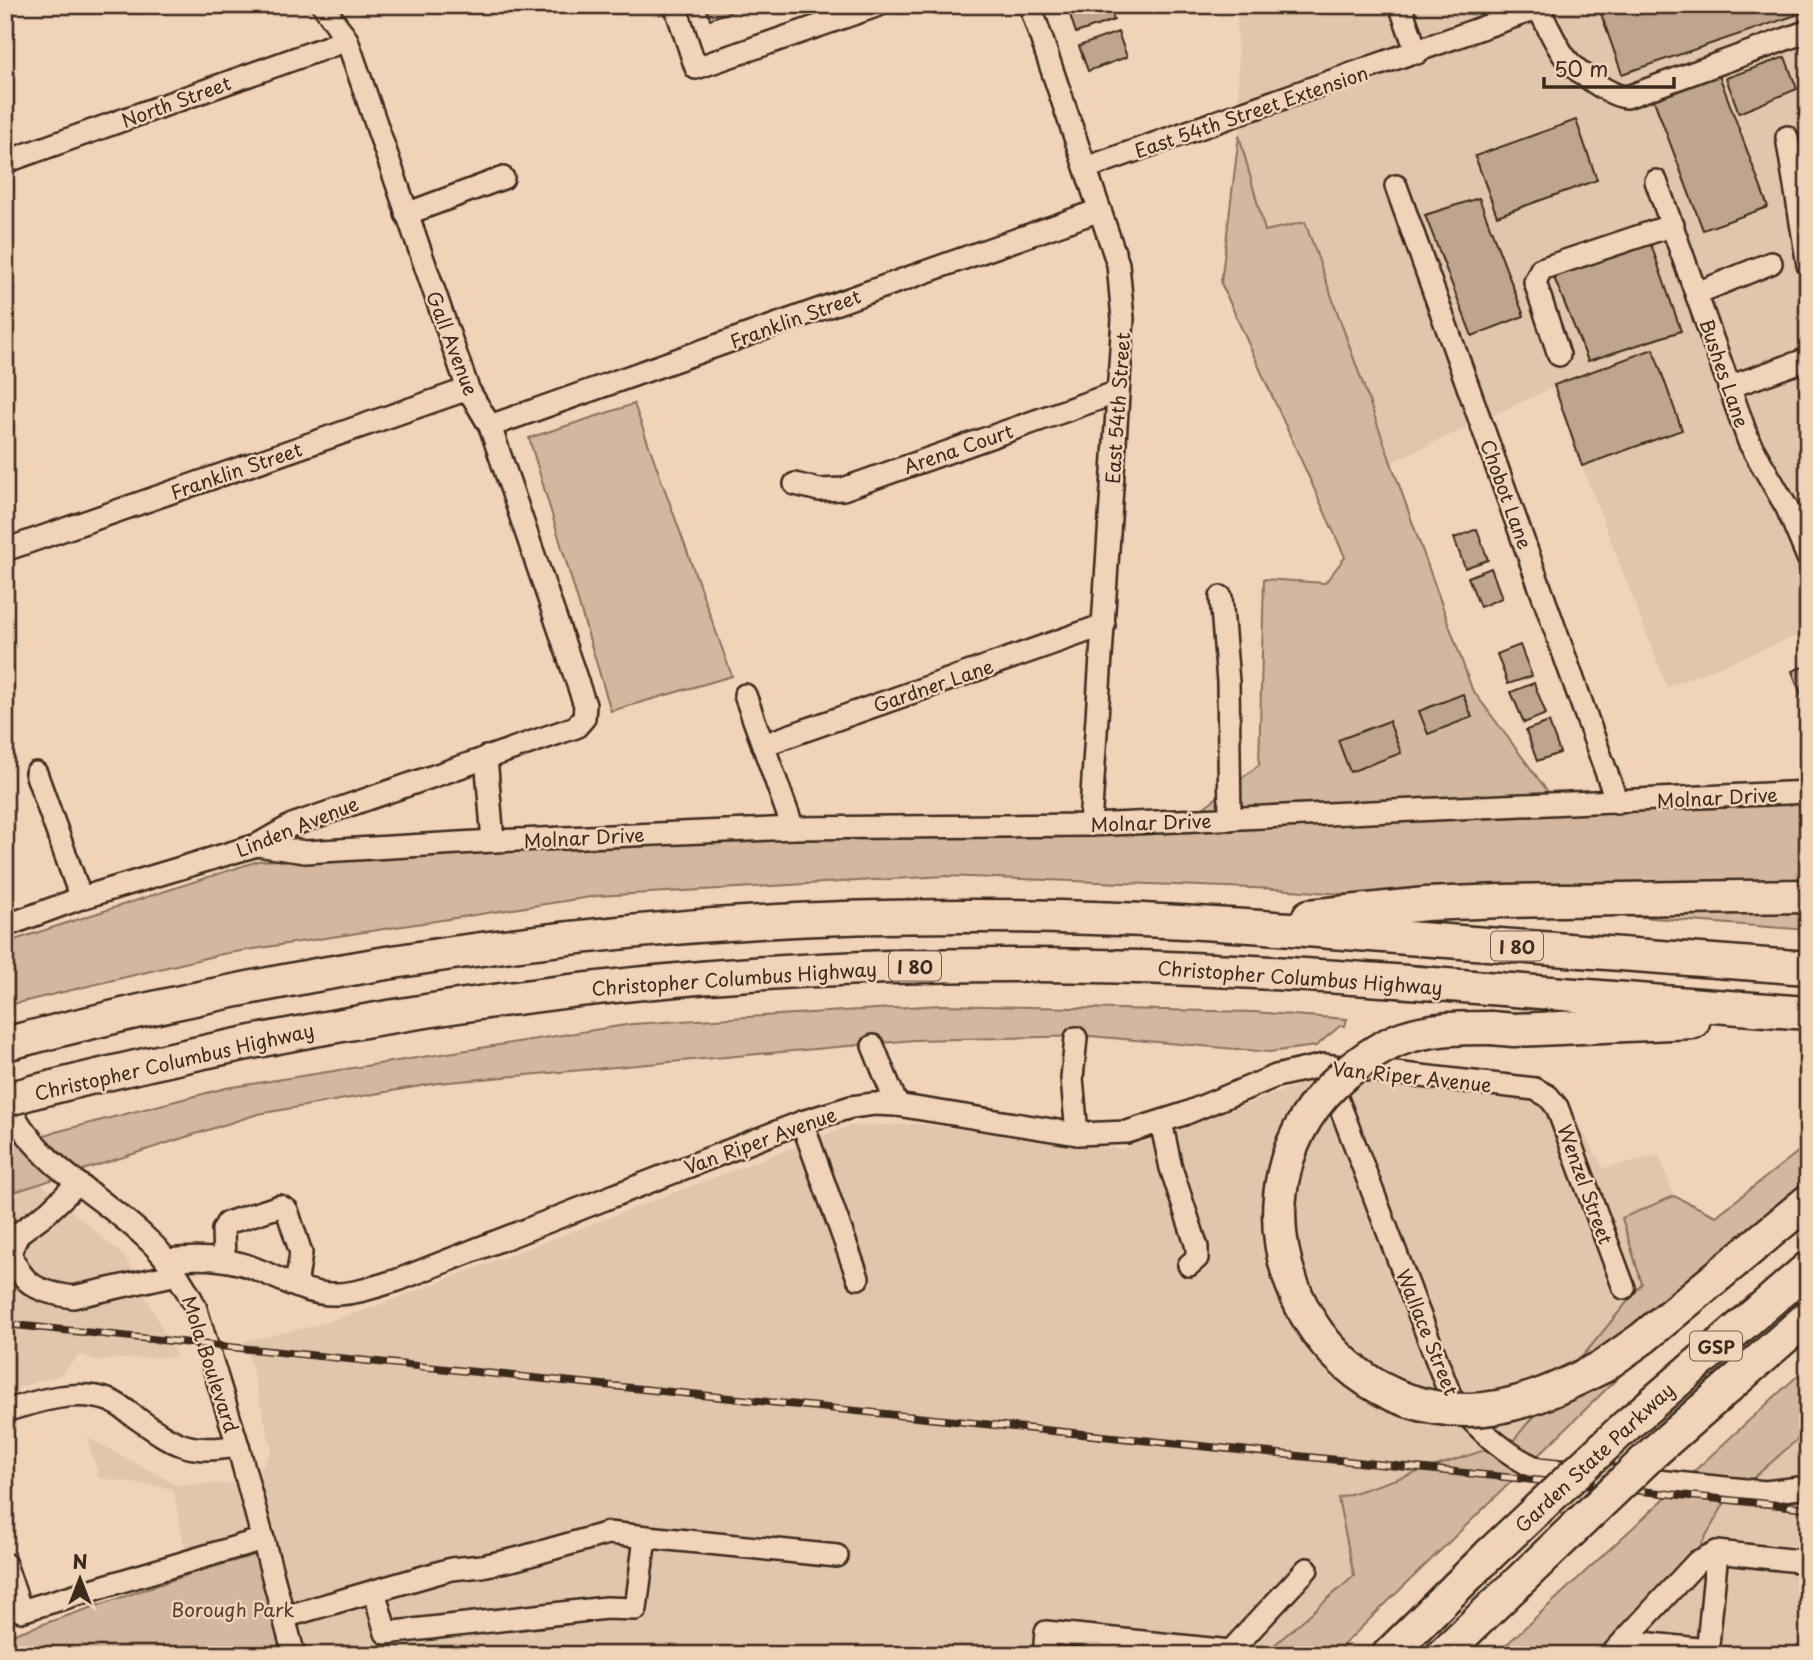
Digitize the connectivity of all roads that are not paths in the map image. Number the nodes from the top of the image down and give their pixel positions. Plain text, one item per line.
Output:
1 (675, 5) edge
2 (879, 5) edge
3 (1030, 5) edge
4 (1400, 5) edge
5 (331, 7) edge
6 (1538, 7) edge
7 (1808, 31) edge
8 (347, 40) junction
9 (1417, 53) junction
10 (1787, 137) dead end
11 (5, 162) edge
12 (1086, 168) junction
13 (503, 178) dead end
14 (1656, 181) dead end
15 (1396, 186) dead end
16 (1100, 210) junction
17 (406, 214) junction
18 (1673, 225) junction
19 (1771, 263) dead end
20 (1808, 265) edge
21 (1697, 293) junction
22 (1559, 355) dead end
23 (1808, 359) edge
24 (1730, 387) junction
25 (468, 389) junction
26 (1118, 392) junction
27 (490, 426) junction
28 (795, 484) dead end
29 (1801, 523) edge
30 (5, 550) edge
31 (1808, 558) edge
32 (1221, 597) dead end
33 (1104, 625) junction
34 (745, 695) dead end
35 (584, 718) joint
36 (763, 745) junction
37 (486, 757) junction
38 (36, 773) dead end
39 (1808, 792) edge
40 (1617, 802) junction
41 (1230, 819) junction
42 (1090, 825) junction
43 (793, 828) junction
44 (494, 841) junction
45 (257, 845) junction
46 (1808, 890) edge
47 (1808, 896) edge
48 (1665, 897) junction
49 (81, 898) junction
50 (1226, 924) junction
51 (5, 926) edge
52 (1808, 968) edge
53 (1808, 1015) edge
54 (1076, 1038) dead end
55 (8, 1043) edge
56 (873, 1046) dead end
57 (1324, 1066) junction
58 (1535, 1089) joint
59 (14, 1097) edge
60 (897, 1105) junction
61 (802, 1122) junction
62 (1161, 1122) junction
63 (1077, 1133) junction
64 (77, 1184) junction
65 (1808, 1201) edge
66 (224, 1260) junction
67 (1189, 1265) dead end
68 (172, 1267) junction
69 (1808, 1268) edge
70 (858, 1278) dead end
71 (296, 1286) junction
72 (1625, 1288) dead end
73 (1808, 1317) edge
74 (5, 1411) edge
75 (237, 1446) junction
76 (1803, 1484) edge
77 (645, 1537) junction
78 (262, 1539) junction
79 (1717, 1552) junction
80 (837, 1556) dead end
81 (1808, 1562) edge
82 (5, 1564) edge
83 (1307, 1569) dead end
84 (374, 1591) junction
85 (284, 1617) junction
86 (1618, 1648) edge
87 (1229, 1653) edge
88 (1707, 1653) edge
89 (294, 1655) edge
90 (1044, 1655) edge
91 (1388, 1655) edge
92 (1442, 1655) edge

1 - 2 street
3 - 12 street, East 54th Street
4 - 9 street
5 - 8 street, Gall Avenue
6 - 7 street
6 - 9 street, East 54th Street Extension
8 - 11 street, North Street
8 - 17 street, Gall Avenue
9 - 12 street, East 54th Street Extension
10 - 20 street
12 - 16 street, East 54th Street
13 - 17 street
14 - 18 street, Bushes Lane
15 - 40 street, Chobot Lane
16 - 26 street, East 54th Street
16 - 27 street, Franklin Street
17 - 25 street, Gall Avenue
18 - 21 street, Bushes Lane
18 - 22 street
19 - 21 street
21 - 24 street, Bushes Lane
23 - 24 street
24 - 29 street, Bushes Lane
25 - 27 street, Gall Avenue
25 - 30 street, Franklin Street
26 - 28 street, Arena Court
26 - 33 street, East 54th Street
27 - 35 street, Gall Avenue
29 - 31 street, Bushes Lane
32 - 41 street
33 - 36 street, Gardner Lane
33 - 42 street, East 54th Street
34 - 36 street
35 - 37 street, Linden Avenue
36 - 43 street
37 - 44 street
37 - 45 street, Linden Avenue
38 - 49 street
39 - 40 street, Molnar Drive
40 - 41 street, Molnar Drive
41 - 42 street, Molnar Drive
42 - 43 street, Molnar Drive
43 - 44 street, Molnar Drive
44 - 45 street, Molnar Drive
45 - 49 street, Linden Avenue
46 - 48 highway
47 - 48 highway
48 - 50 highway
49 - 51 street, Linden Avenue
50 - 52 highway, I 80
50 - 55 highway, I 80
53 - 59 highway, Christopher Columbus Highway / I 80
53 - 65 highway, bridge
54 - 63 street
56 - 60 street
57 - 58 street, Van Riper Avenue
57 - 62 street, Van Riper Avenue
57 - 76 street, Wallace Street
58 - 72 street, Wenzel Street
59 - 64 street, Mola Boulevard
60 - 61 street, Van Riper Avenue
60 - 63 street, Van Riper Avenue
61 - 70 street
61 - 71 street, Van Riper Avenue
62 - 63 street, Van Riper Avenue
62 - 67 street
64 - 68 street, Mola Boulevard
64 - 68 street, Van Riper Avenue
66 - 68 street, Van Riper Avenue
66 - 71 street, Van Riper Avenue
66 - 71 street
68 - 75 street, Mola Boulevard
69 - 91 highway, Garden State Parkway / GSP, bridge
73 - 92 highway, Garden State Parkway / GSP, bridge
74 - 75 street
75 - 78 street, Mola Boulevard
77 - 80 street
77 - 84 street
77 - 84 street
78 - 82 street
78 - 85 street, Mola Boulevard
79 - 81 street
79 - 86 street
79 - 88 street
83 - 87 street
84 - 85 street
85 - 89 street, Mola Boulevard
86 - 88 street
87 - 90 street

